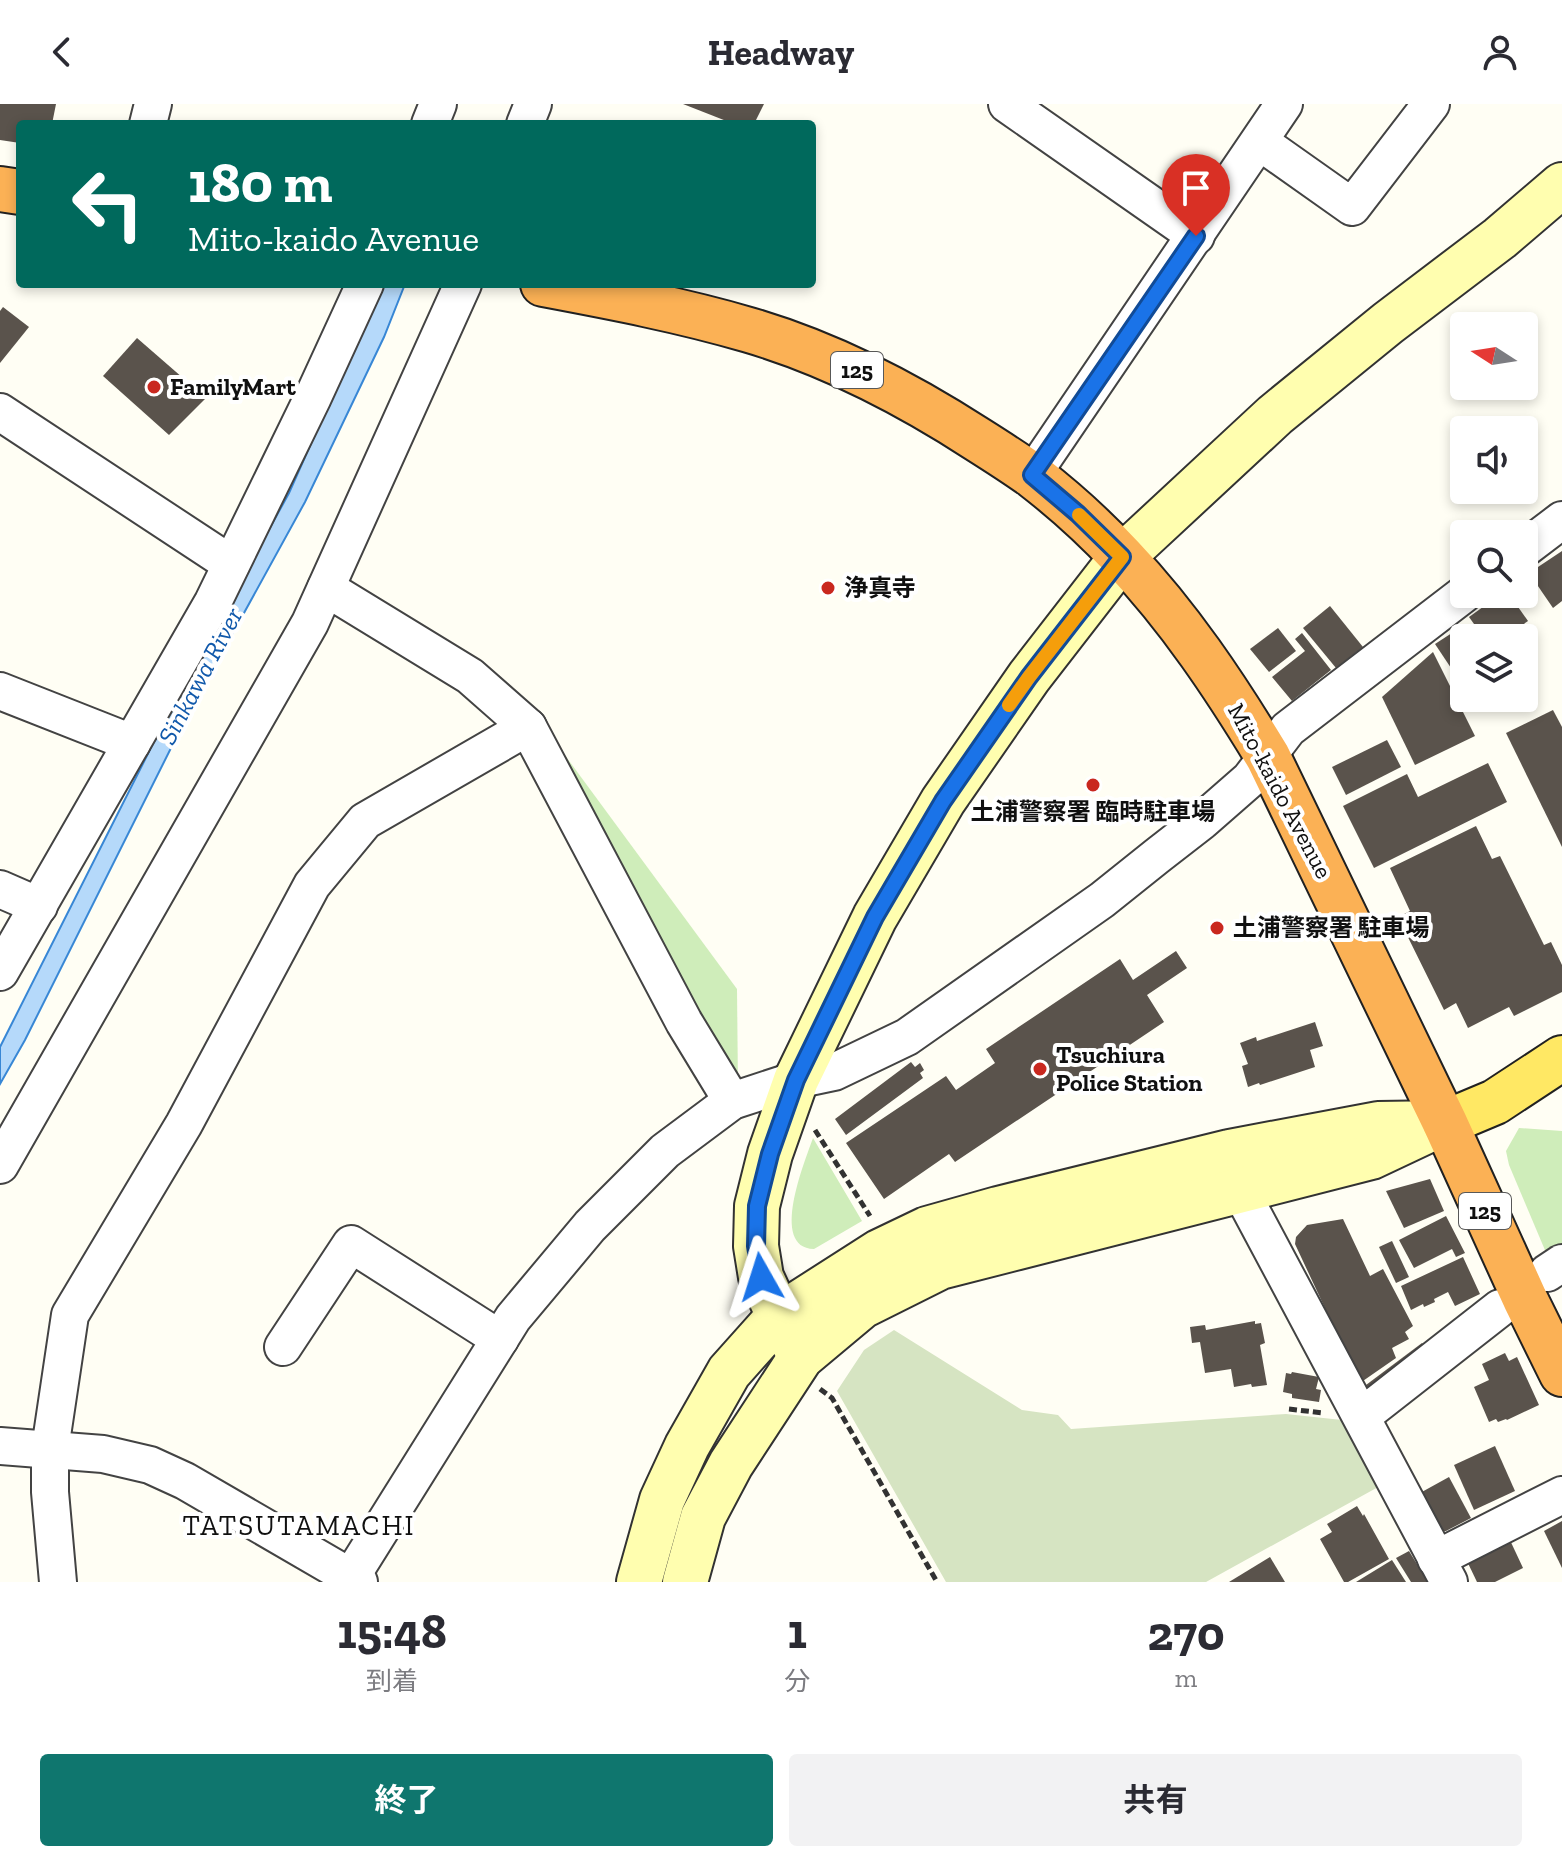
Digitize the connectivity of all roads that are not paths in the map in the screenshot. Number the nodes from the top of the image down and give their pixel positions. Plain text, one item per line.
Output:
1 (1007, 104) edge
2 (1284, 104) edge
3 (1431, 104) edge
4 (1260, 142) junction
5 (1562, 185) edge
6 (1196, 236) junction
7 (363, 288) edge
8 (461, 288) edge
9 (564, 288) edge
10 (0, 412) edge
11 (1032, 475) junction
12 (1562, 520) edge
13 (1538, 538) edge
14 (1122, 557) junction
15 (231, 564) junction
16 (326, 588) junction
17 (1450, 605) edge
18 (0, 691) edge
19 (528, 727) junction
20 (132, 743) junction
21 (1268, 757) junction
22 (0, 889) edge
23 (39, 906) junction
24 (0, 972) edge
25 (1562, 1058) edge
26 (796, 1080) junction
27 (732, 1101) junction
28 (1445, 1123) junction
29 (0, 1165) edge
30 (1240, 1190) junction
31 (1500, 1308) dead end
32 (779, 1316) junction
33 (500, 1339) junction
34 (283, 1347) dead end
35 (810, 1373) junction
36 (1562, 1374) edge
37 (1362, 1416) junction
38 (0, 1446) edge
39 (50, 1449) junction
40 (1562, 1495) edge
41 (1443, 1570) edge
42 (355, 1580) edge
43 (58, 1582) edge
44 (639, 1582) edge
45 (685, 1582) edge

1 - 6 street
2 - 4 street
3 - 4 street
4 - 6 street
5 - 14 street
6 - 11 street
7 - 15 street
8 - 16 street
9 - 11 highway, Mito-kaido Avenue / 125
10 - 15 street
11 - 14 highway, Mito-kaido Avenue / 125
12 - 13 street
14 - 21 highway, Mito-kaido Avenue / 125
14 - 26 street
15 - 20 street
16 - 19 street
16 - 29 street
17 - 21 street
18 - 20 street
19 - 27 street
19 - 39 street
20 - 23 street
21 - 26 street
21 - 28 highway, Mito-kaido Avenue / 125
22 - 23 street
23 - 24 street
25 - 28 main road
26 - 27 street
26 - 32 street
27 - 33 street
28 - 30 street
28 - 32 street
28 - 36 highway, Mito-kaido Avenue / 125
30 - 35 street
30 - 37 street
31 - 37 street
32 - 35 street
32 - 44 street
33 - 34 street
33 - 42 street
35 - 45 street
37 - 41 street
38 - 39 street
39 - 42 street
39 - 43 street
40 - 41 street

